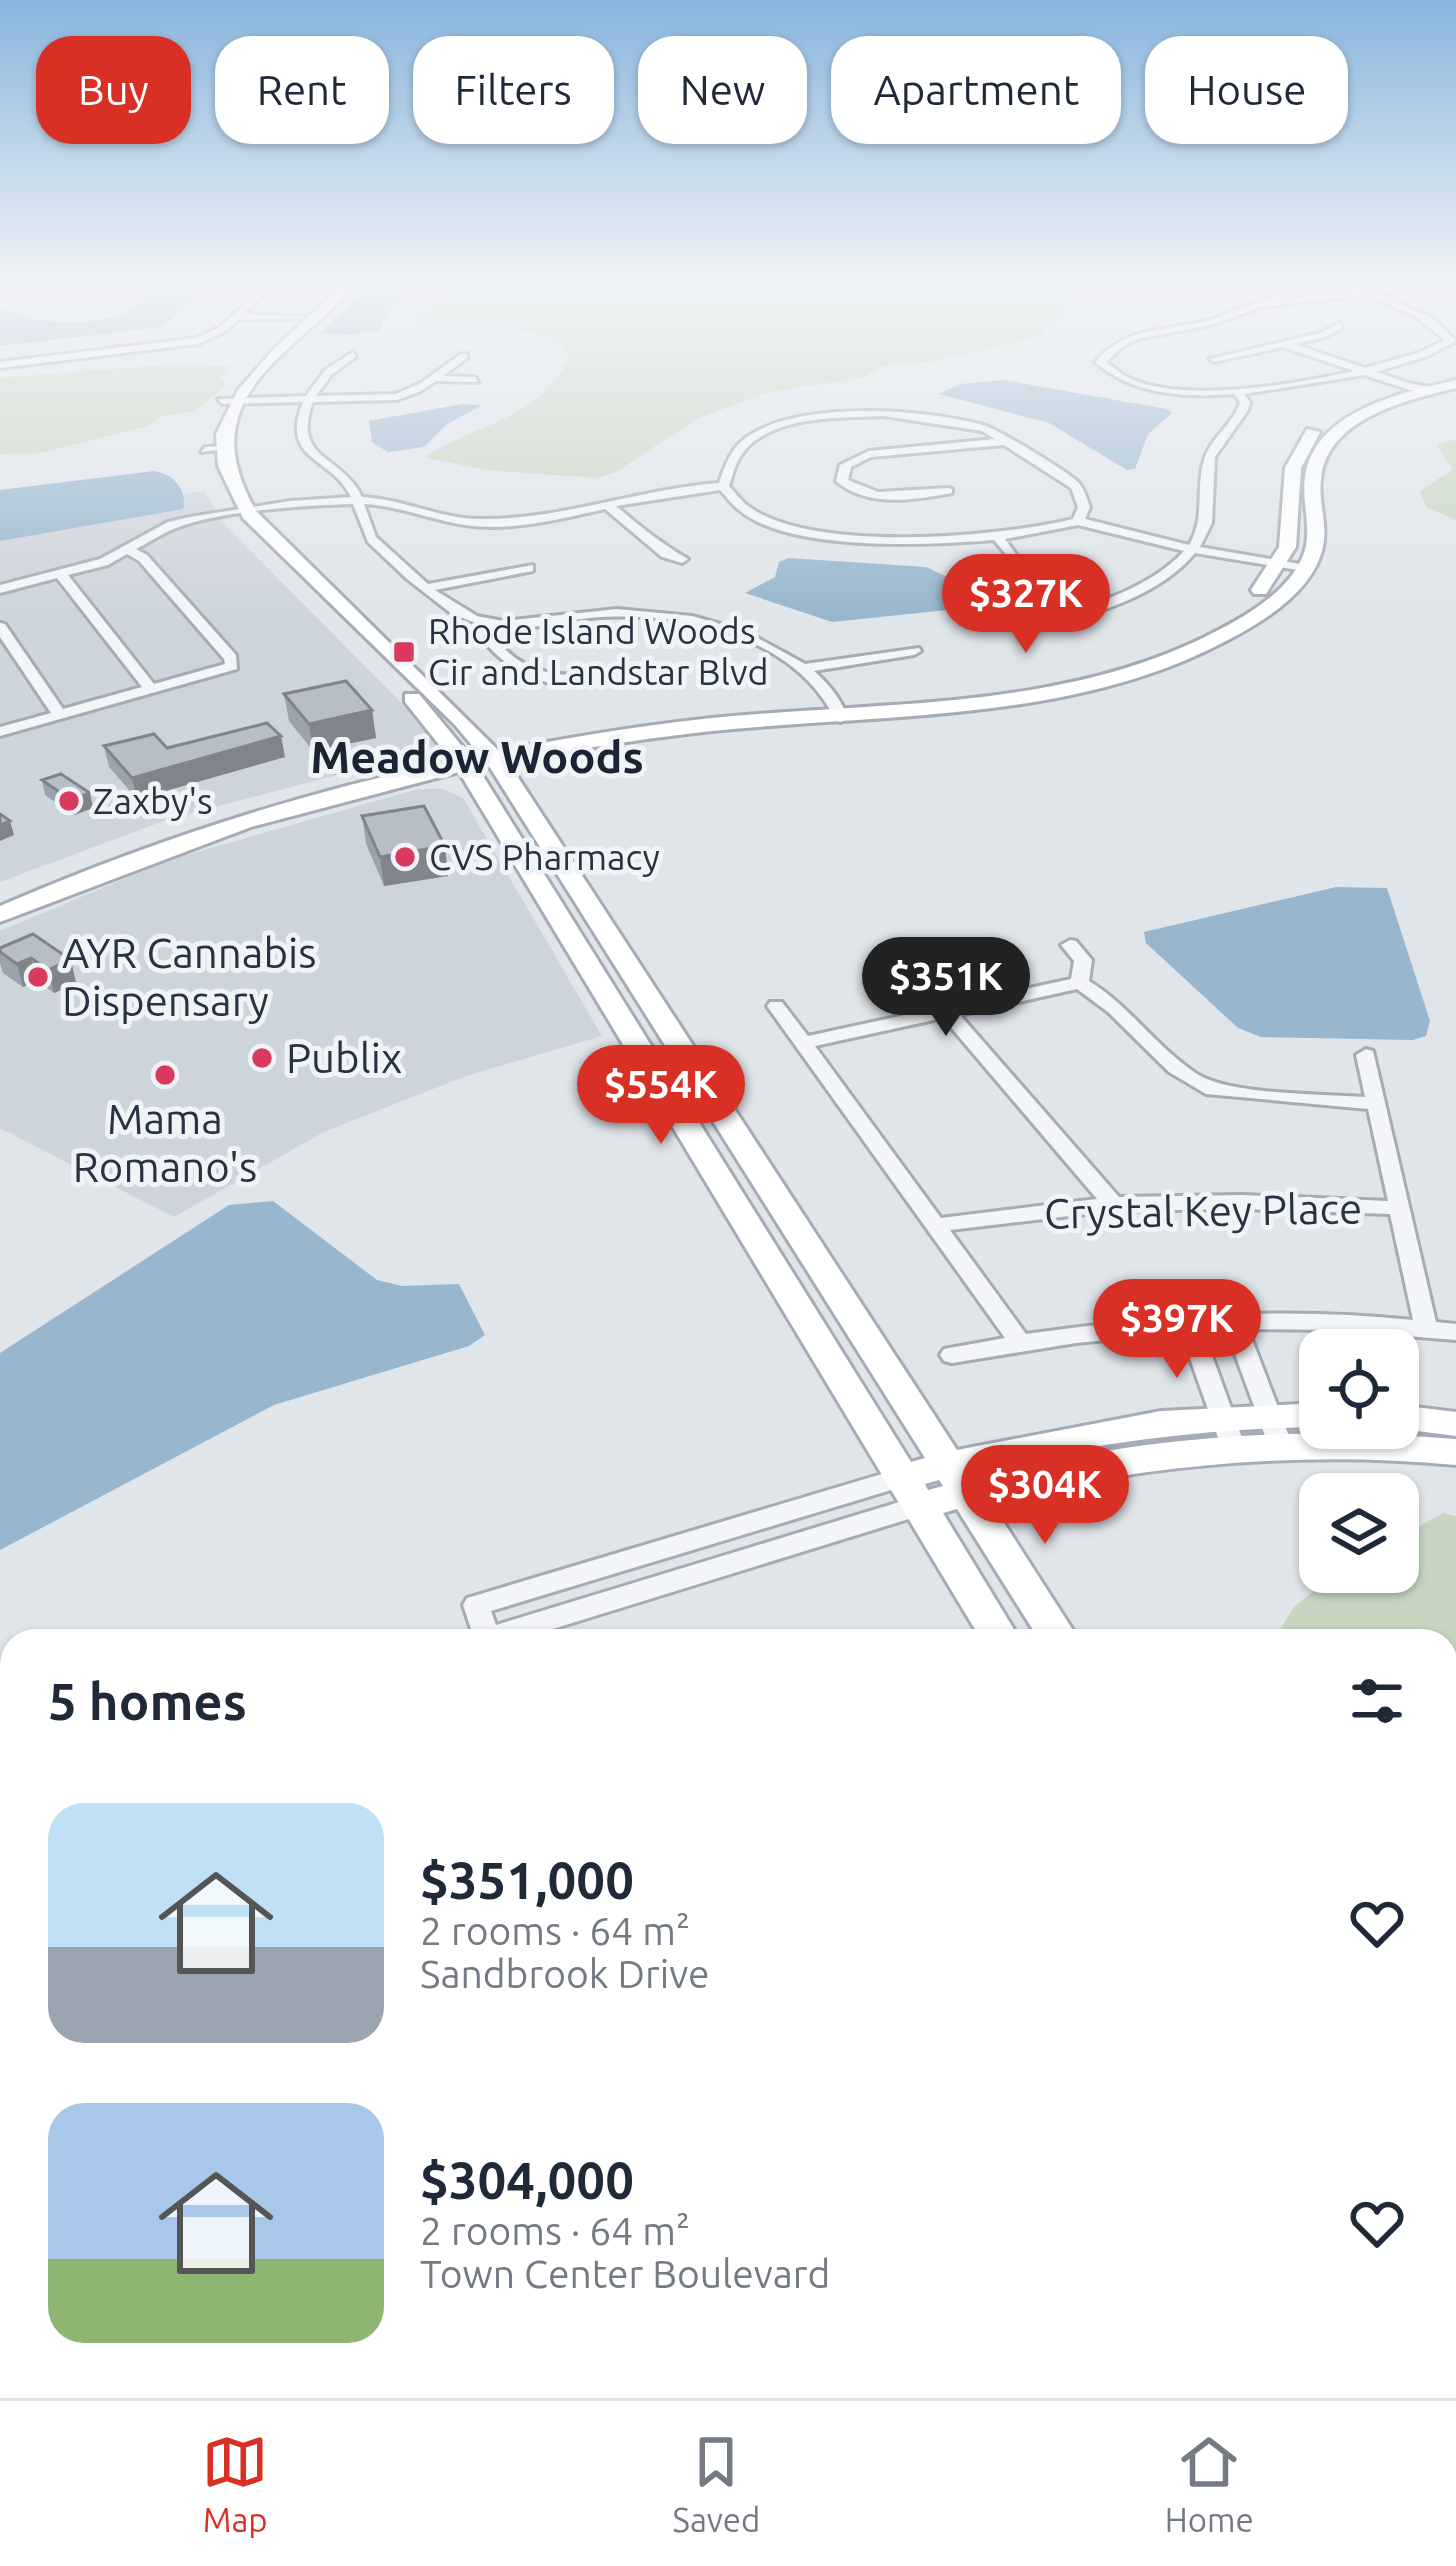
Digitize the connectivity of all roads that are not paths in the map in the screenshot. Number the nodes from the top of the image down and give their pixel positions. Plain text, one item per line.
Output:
1 (1239, 394) edge
2 (236, 395) edge
3 (315, 395) edge
4 (407, 395) edge
5 (1394, 395) edge
6 (1405, 395) edge
7 (230, 401) junction
8 (310, 401) junction
9 (1008, 441) junction
10 (723, 486) junction
11 (948, 491) dead end
12 (357, 501) junction
13 (607, 505) junction
14 (238, 516) junction
15 (1078, 521) junction
16 (999, 539) junction
17 (1194, 547) junction
18 (128, 550) junction
19 (682, 560) dead end
20 (1015, 561) dead end
21 (1283, 562) junction
22 (1307, 565) junction
23 (530, 568) dead end
24 (60, 573) junction
25 (427, 588) junction
26 (0, 590) edge
27 (1052, 622) dead end
28 (492, 624) junction
29 (0, 627) edge
30 (914, 651) dead end
31 (803, 668) junction
32 (615, 673) dead end
33 (152, 690) junction
34 (830, 713) junction
35 (60, 715) junction
36 (0, 732) edge
37 (477, 757) junction
38 (0, 896) edge
39 (0, 915) edge
40 (1070, 945) dead end
41 (1080, 983) junction
42 (643, 990) junction
43 (608, 998) junction
44 (776, 1006) dead end
45 (947, 1011) junction
46 (803, 1043) junction
47 (1366, 1055) dead end
48 (1377, 1104) junction
49 (1113, 1204) junction
50 (1399, 1208) junction
51 (936, 1225) junction
52 (1235, 1324) junction
53 (1190, 1327) junction
54 (1426, 1328) junction
55 (1456, 1332) edge
56 (1020, 1342) junction
57 (952, 1355) dead end
58 (1419, 1420) edge
59 (1299, 1421) edge
60 (1456, 1424) edge
61 (1274, 1429) junction
62 (1227, 1430) junction
63 (1456, 1452) edge
64 (957, 1478) junction
65 (910, 1491) junction
66 (485, 1629) edge
67 (517, 1629) edge
68 (995, 1629) edge
69 (1053, 1629) edge

1 - 17 street
2 - 7 main road
3 - 8 street
4 - 8 street
5 - 21 main road
6 - 22 main road
7 - 8 street
7 - 14 main road
8 - 12 street
9 - 10 street
9 - 11 street
9 - 15 street
10 - 13 street
10 - 16 street
12 - 13 street
12 - 14 street
12 - 25 street
13 - 19 street
14 - 18 street
14 - 37 main road
14 - 37 main road
15 - 16 street
15 - 17 street
16 - 20 street
17 - 21 street
17 - 27 street
18 - 24 street
18 - 33 street
21 - 22 street
21 - 34 main road
22 - 34 main road
23 - 25 street
24 - 26 street
24 - 33 street
25 - 28 street
28 - 31 street
28 - 32 street
29 - 35 street
30 - 31 street
31 - 34 street
33 - 35 street
34 - 37 main road
35 - 36 street
37 - 38 main road
37 - 39 main road
37 - 42 main road
37 - 43 main road
40 - 41 street
41 - 45 street
41 - 48 street
42 - 43 main road
42 - 64 main road
43 - 65 main road
44 - 46 street
45 - 46 street
45 - 49 street
46 - 51 street
47 - 48 street
48 - 50 street
49 - 50 street, Crystal Key Place
49 - 51 street, Crystal Key Place
50 - 54 street
51 - 56 street
52 - 53 street
52 - 54 street
52 - 61 street
53 - 56 street
53 - 62 street
54 - 55 street
56 - 57 street
58 - 60 main road
59 - 61 main road
61 - 62 main road
61 - 63 main road
62 - 64 main road
64 - 65 main road
64 - 69 main road
65 - 66 street
65 - 67 street
65 - 68 main road

